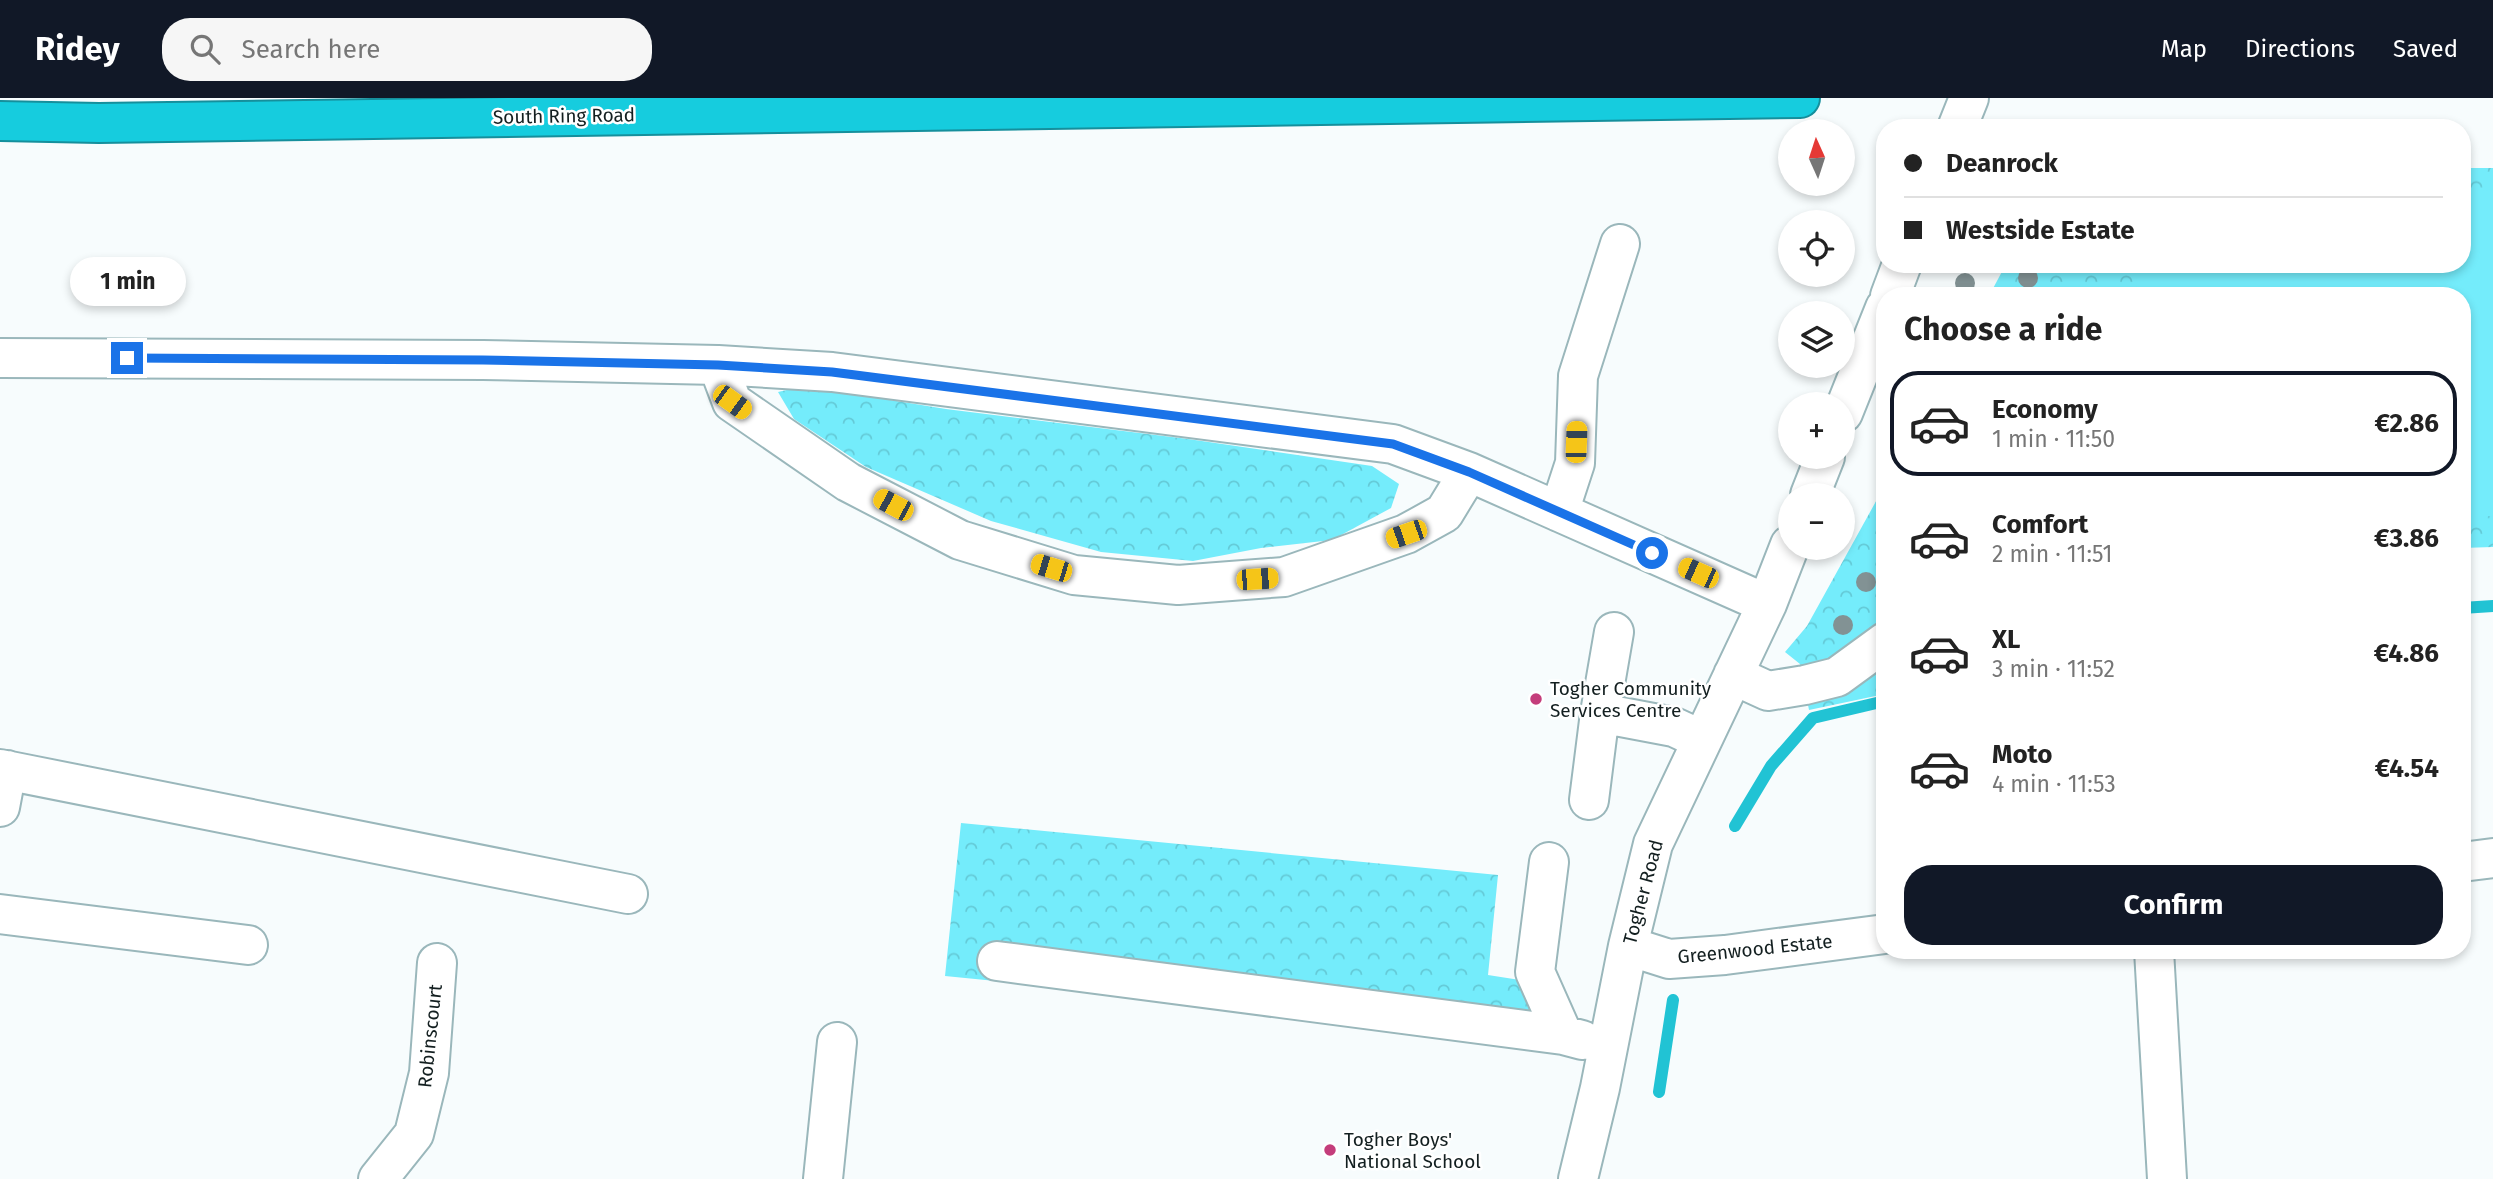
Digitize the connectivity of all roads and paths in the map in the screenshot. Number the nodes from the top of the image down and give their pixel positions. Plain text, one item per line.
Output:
1 (1800, 98) edge
2 (1969, 98) edge
3 (1961, 119) edge
4 (0, 121) edge
5 (1620, 244) dead end
6 (1876, 330) edge
7 (0, 358) edge
8 (718, 365) junction
9 (1851, 392) edge
10 (1469, 472) junction
11 (1559, 512) junction
12 (1784, 560) edge
13 (1767, 604) junction
14 (1614, 632) dead end
15 (1876, 649) edge
16 (1733, 676) junction
17 (1600, 713) junction
18 (1702, 740) junction
19 (3, 769) edge
20 (1589, 800) dead end
21 (0, 807) edge
22 (2493, 858) edge
23 (2471, 861) edge
24 (1549, 862) dead end
25 (628, 894) dead end
26 (0, 914) edge
27 (1876, 935) edge
28 (248, 945) dead end
29 (1628, 946) junction
30 (2155, 959) edge
31 (997, 961) dead end
32 (437, 963) dead end
33 (1563, 1035) junction
34 (837, 1042) dead end
35 (1608, 1045) junction
36 (377, 1179) edge
37 (823, 1179) edge
38 (1578, 1179) edge
39 (2167, 1179) edge

1 - 4 highway, South Ring Road
2 - 3 street
5 - 11 street
6 - 9 street
7 - 8 street
8 - 10 street
8 - 10 street
10 - 11 street
11 - 13 street
12 - 13 street, Togher Road
13 - 16 street, Togher Road
14 - 17 street
15 - 16 street
16 - 18 street, Togher Road
17 - 18 street
17 - 20 street
18 - 29 street, Togher Road
19 - 21 street
19 - 25 street
22 - 23 street
24 - 33 street
26 - 28 street
27 - 29 street, Greenwood Estate
29 - 35 street, Togher Road
30 - 39 street
31 - 33 street
32 - 36 street, Robinscourt
33 - 35 street
34 - 37 street
35 - 38 street, Togher Road

